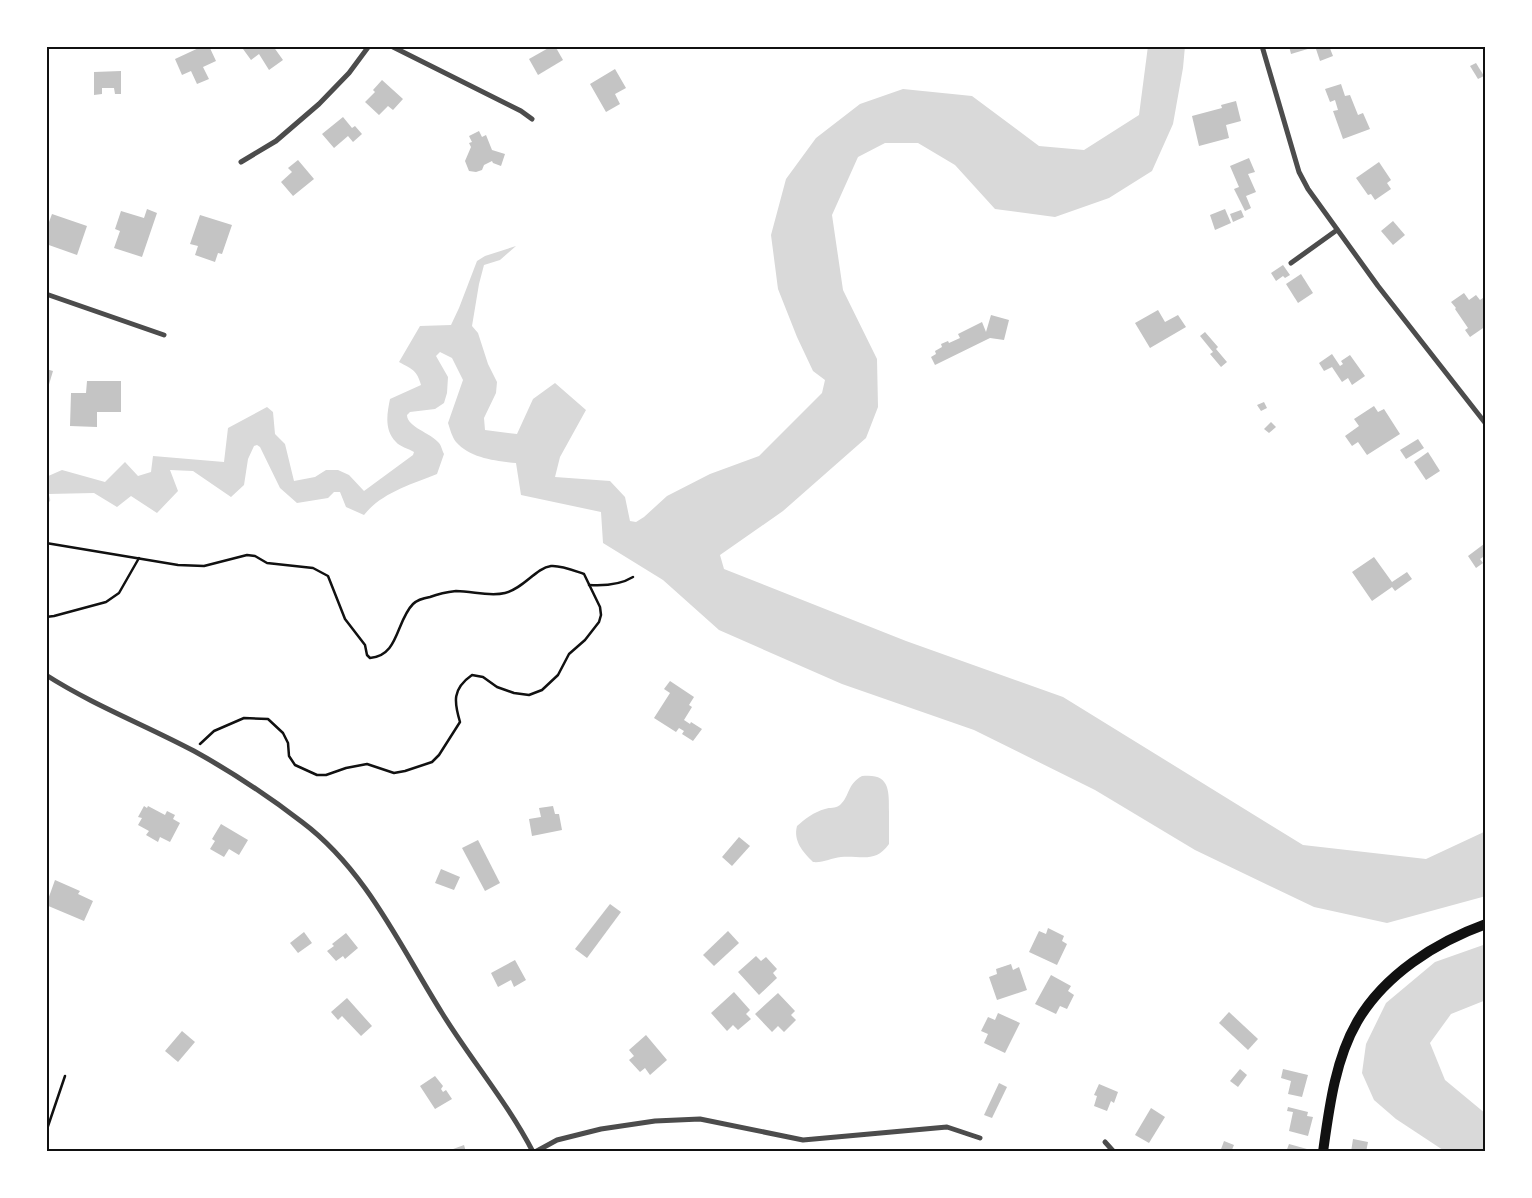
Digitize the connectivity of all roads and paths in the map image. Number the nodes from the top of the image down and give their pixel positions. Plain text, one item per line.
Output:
1 (369, 46) edge
2 (390, 46) edge
3 (1262, 46) edge
4 (532, 119) dead end
5 (241, 162) dead end
6 (1337, 230) junction
7 (1291, 264) dead end
8 (46, 294) edge
9 (164, 335) dead end
10 (1486, 424) edge
11 (46, 543) edge
12 (139, 558) junction
13 (633, 577) dead end
14 (590, 585) junction
15 (46, 617) edge
16 (46, 675) edge
17 (194, 752) junction
18 (1486, 924) edge
19 (65, 1076) dead end
20 (46, 1132) edge
21 (980, 1138) dead end
22 (1105, 1142) dead end
23 (534, 1152) edge
24 (1114, 1152) edge
25 (1324, 1152) edge

1 - 5 street
2 - 4 street
3 - 6 street
6 - 7 street
6 - 10 street
8 - 9 street
11 - 12 path
12 - 14 path
12 - 15 path
13 - 14 path
14 - 17 path
16 - 17 street
17 - 23 street
18 - 25 main road
19 - 20 path
21 - 23 street
22 - 24 street

